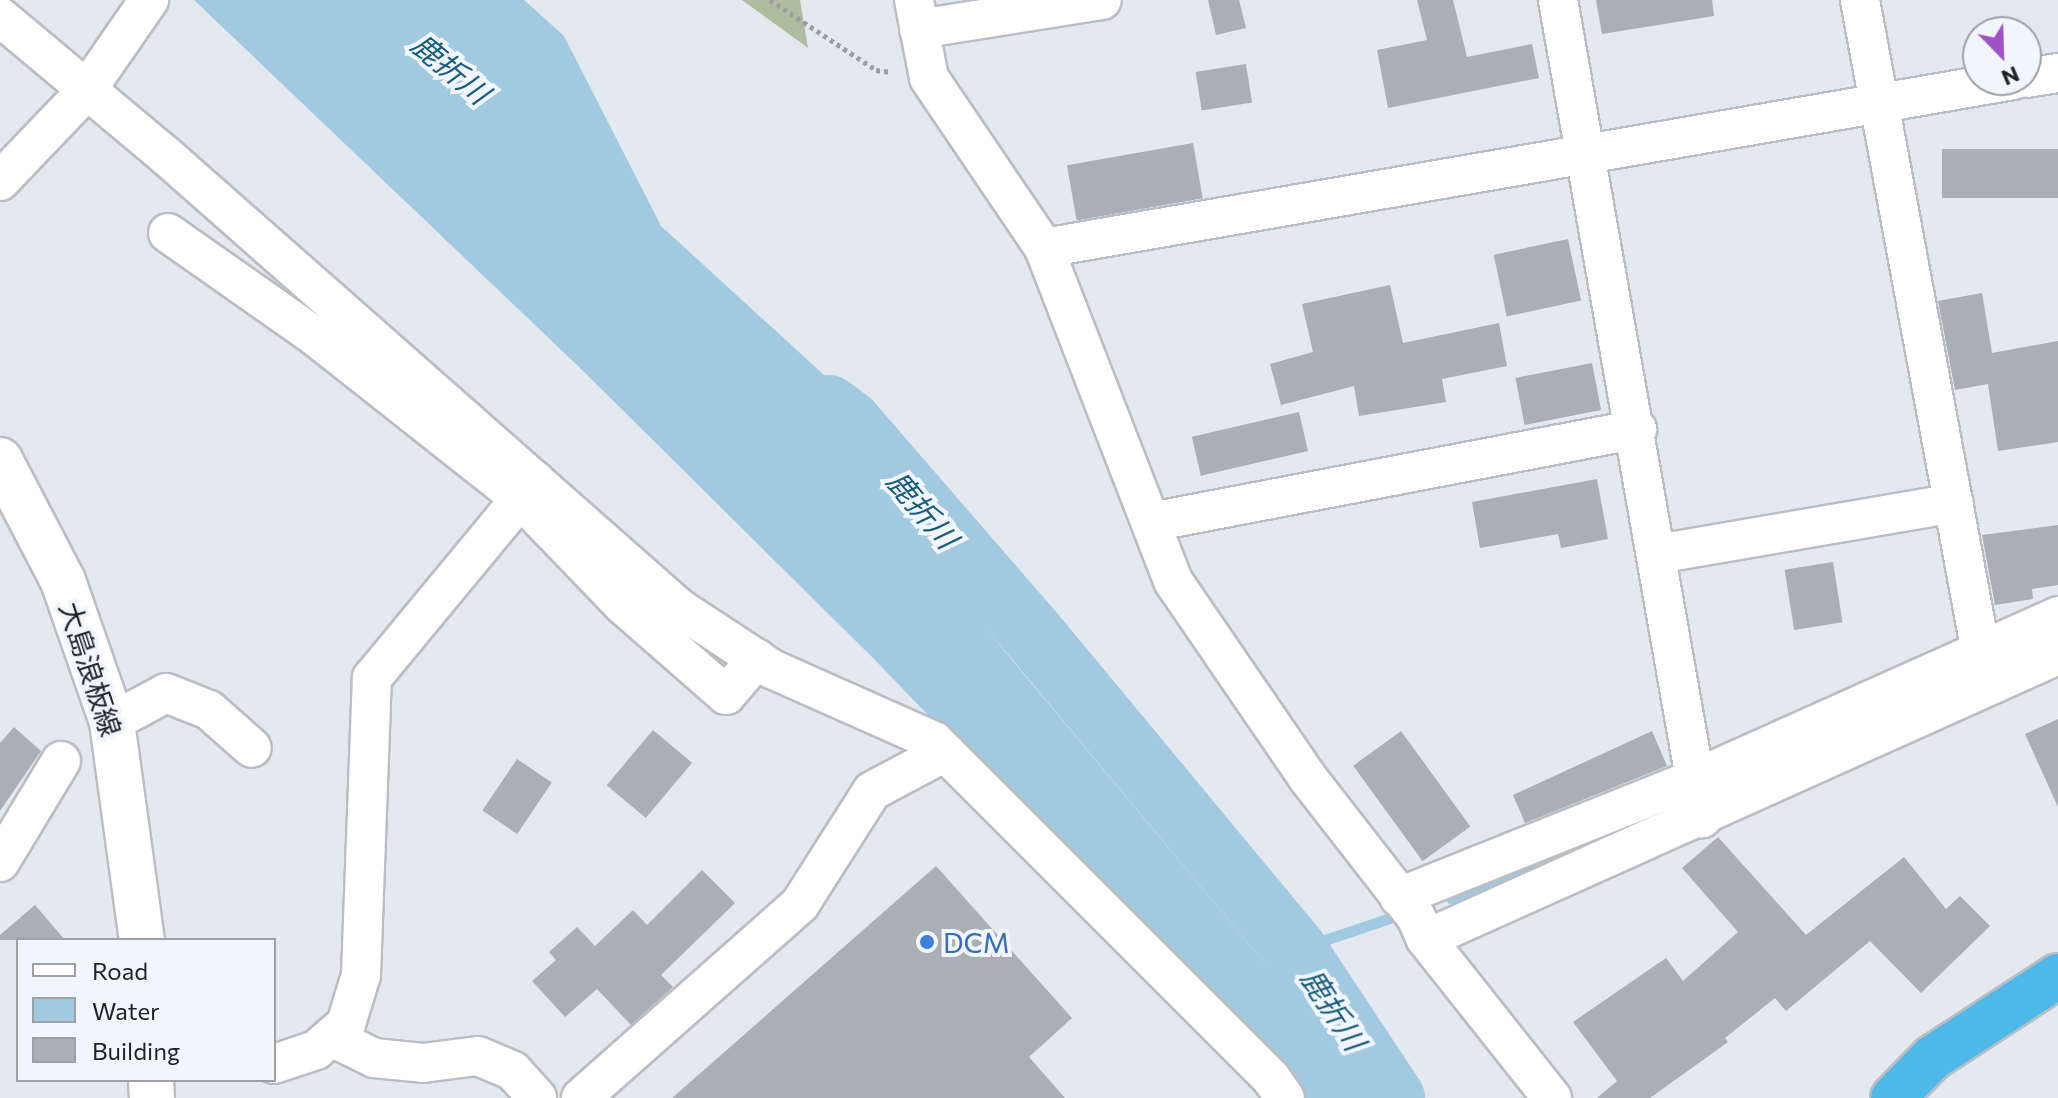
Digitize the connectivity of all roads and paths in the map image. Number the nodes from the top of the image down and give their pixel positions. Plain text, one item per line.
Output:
1 (770, 0) edge
2 (1102, 0) edge
3 (1558, 0) edge
4 (1860, 0) edge
5 (138, 14) edge
6 (917, 15) edge
7 (0, 17) edge
8 (929, 78) junction
9 (1962, 88) edge
10 (86, 91) junction
11 (1877, 102) junction
12 (1583, 152) junction
13 (0, 181) edge
14 (168, 233) dead end
15 (1044, 248) junction
16 (1637, 429) junction
17 (0, 460) edge
18 (528, 490) junction
19 (1954, 503) junction
20 (1151, 522) junction
21 (1657, 554) junction
22 (2058, 616) edge
23 (2058, 655) edge
24 (1984, 666) junction
25 (112, 722) junction
26 (252, 748) dead end
27 (945, 752) junction
28 (61, 761) dead end
29 (1694, 779) junction
30 (1702, 818) junction
31 (4, 848) edge
32 (1399, 897) junction
33 (142, 938) edge
34 (1426, 939) junction
35 (2058, 976) edge
36 (331, 1037) junction
37 (276, 1063) edge
38 (537, 1098) edge
39 (581, 1098) edge
40 (1285, 1098) edge
41 (1552, 1098) edge
42 (1893, 1098) edge

1 - 8 path
2 - 6 street
3 - 12 street
4 - 11 street
5 - 10 street
6 - 8 street
7 - 10 street
8 - 15 street
9 - 11 street
10 - 13 street
10 - 18 street
11 - 12 street
11 - 19 street
12 - 15 street
12 - 16 street
14 - 18 street
15 - 20 street
16 - 20 street
16 - 21 street
17 - 25 main road, 大島浪板線
18 - 27 street
18 - 36 street
19 - 21 street
19 - 24 street
20 - 32 street
21 - 29 street
22 - 24 street
23 - 24 street
24 - 29 street
24 - 30 street
25 - 26 street
25 - 33 main road, 大島浪板線
27 - 39 street
27 - 40 street
28 - 31 street
29 - 30 street
29 - 32 street
30 - 34 street
32 - 34 street
34 - 41 street
35 - 42 highway
36 - 37 street
36 - 38 street

